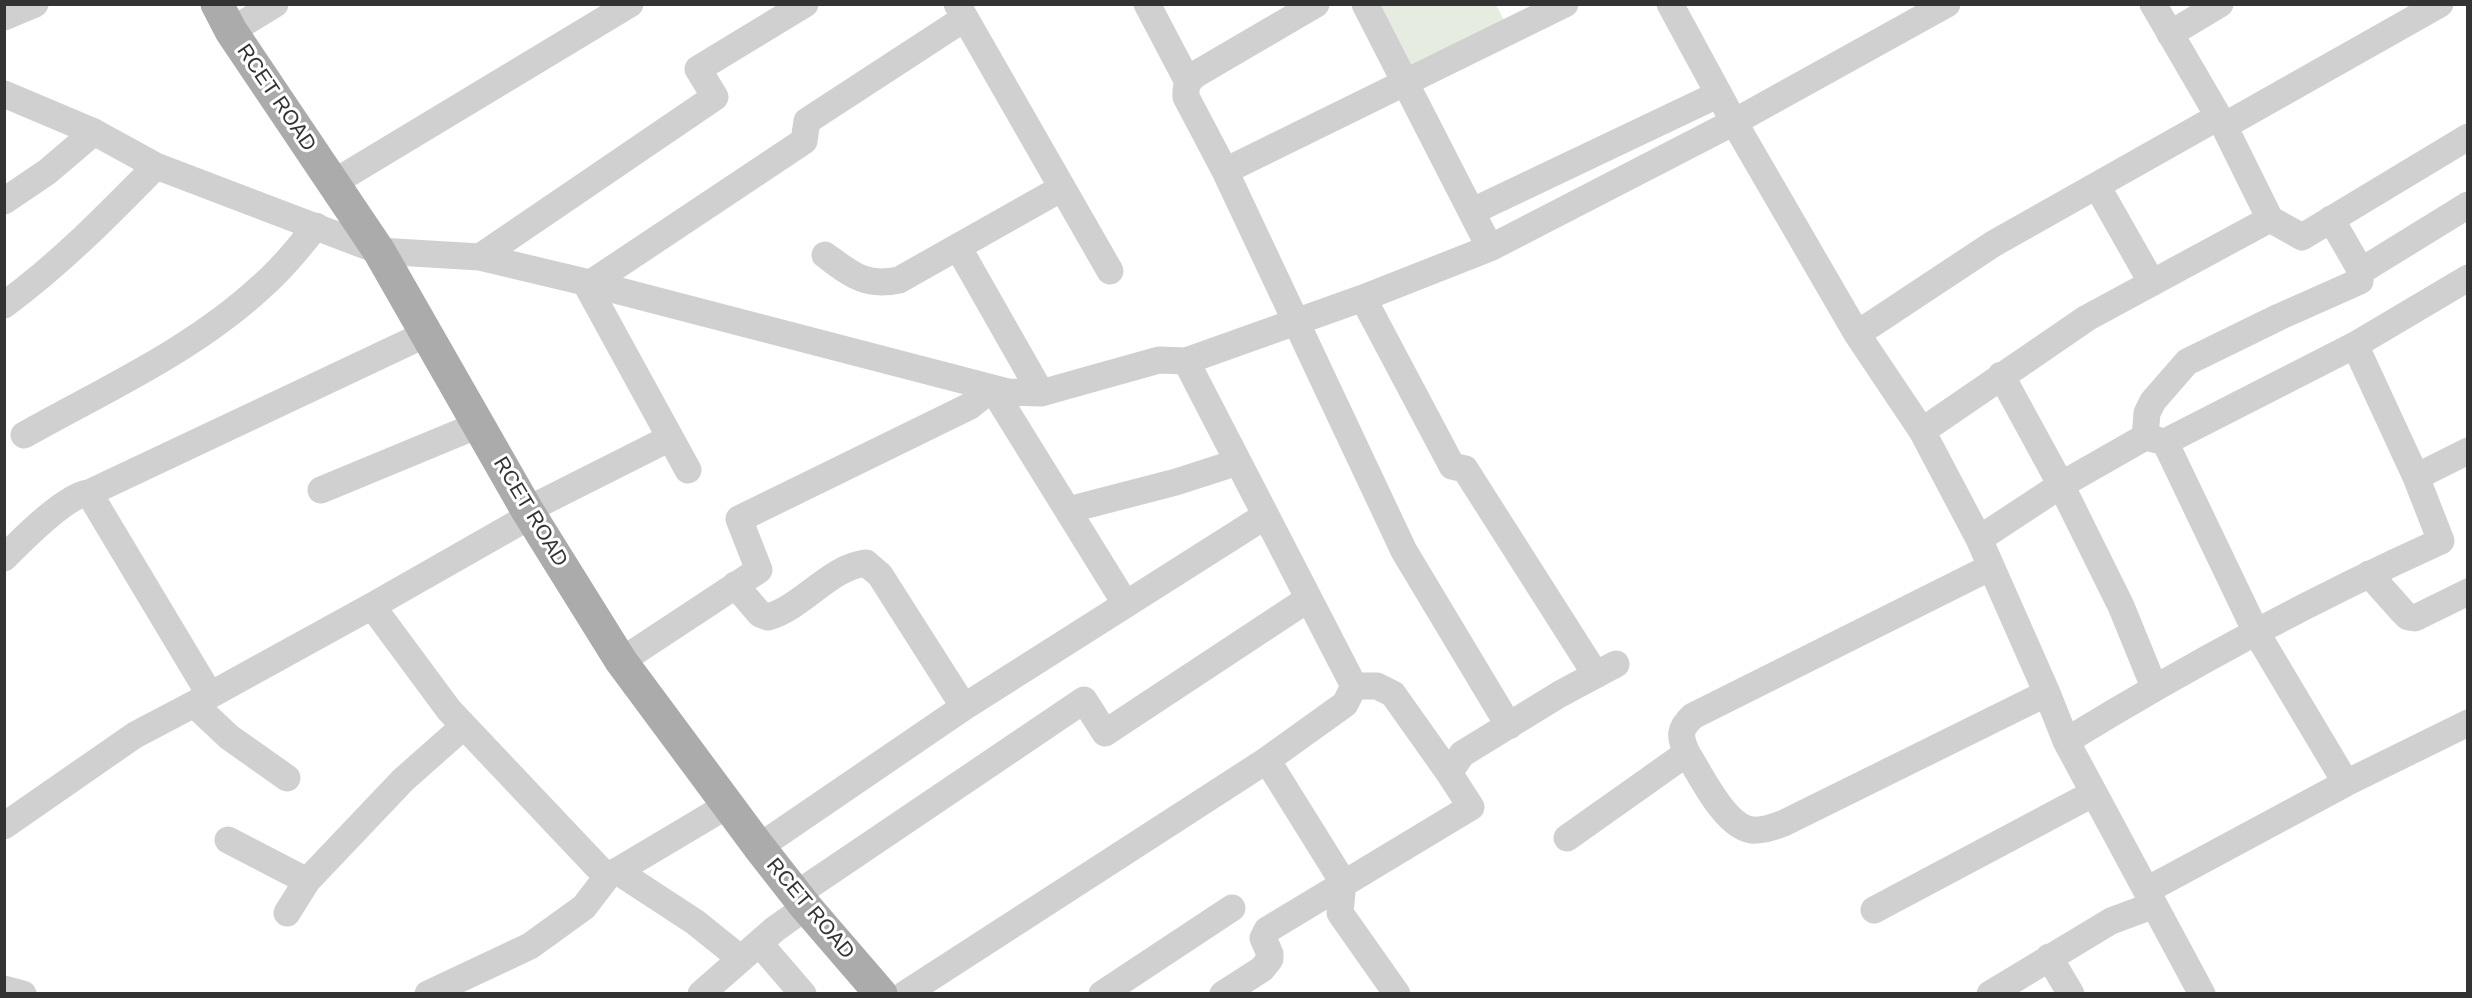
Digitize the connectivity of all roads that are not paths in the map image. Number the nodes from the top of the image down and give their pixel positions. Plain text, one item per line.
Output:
1 (35, 4) edge
2 (274, 4) edge
3 (630, 4) edge
4 (805, 4) edge
5 (1147, 4) edge
6 (1316, 4) edge
7 (1365, 4) edge
8 (1565, 4) edge
9 (1670, 4) edge
10 (1947, 4) edge
11 (2153, 4) edge
12 (2220, 4) edge
13 (2440, 4) edge
14 (961, 11) edge
15 (1517, 15) edge
16 (4, 17) edge
17 (224, 18) edge
18 (2170, 34) junction
19 (1188, 82) junction
20 (1408, 83) junction
21 (4, 94) edge
22 (1719, 94) junction
23 (2221, 121) junction
24 (1734, 122) junction
25 (94, 132) junction
26 (2468, 137) edge
27 (156, 166) junction
28 (1225, 171) junction
29 (333, 183) junction
30 (2097, 186) junction
31 (1062, 188) junction
32 (4, 201) edge
33 (2468, 205) edge
34 (1473, 211) junction
35 (2270, 219) junction
36 (2331, 219) junction
37 (316, 226) junction
38 (958, 247) junction
39 (1490, 248) junction
40 (379, 251) junction
41 (825, 255) dead end
42 (480, 257) junction
43 (1110, 271) dead end
44 (2361, 271) junction
45 (2468, 278) edge
46 (588, 283) junction
47 (2152, 283) junction
48 (1364, 298) junction
49 (4, 305) edge
50 (1298, 321) junction
51 (426, 334) junction
52 (1857, 334) junction
53 (2355, 345) junction
54 (1186, 361) junction
55 (2001, 375) junction
56 (992, 388) junction
57 (1041, 393) junction
58 (478, 424) junction
59 (1922, 431) junction
60 (24, 435) dead end
61 (670, 438) junction
62 (2155, 440) junction
63 (2468, 451) edge
64 (1238, 462) junction
65 (688, 470) dead end
66 (2416, 477) junction
67 (2061, 485) junction
68 (321, 490) dead end
69 (89, 493) junction
70 (1068, 510) junction
71 (529, 513) junction
72 (1265, 516) junction
73 (1979, 539) junction
74 (4, 558) edge
75 (1991, 567) junction
76 (2369, 574) junction
77 (735, 585) junction
78 (2468, 592) edge
79 (1308, 599) junction
80 (1125, 603) junction
81 (372, 606) junction
82 (2256, 632) junction
83 (621, 661) junction
84 (1354, 686) junction
85 (2154, 687) junction
86 (2048, 693) junction
87 (202, 699) junction
88 (964, 707) junction
89 (2468, 723) edge
90 (464, 726) junction
91 (1509, 726) junction
92 (2066, 741) junction
93 (1687, 753) junction
94 (1267, 760) junction
95 (1449, 773) junction
96 (287, 778) dead end
97 (2346, 783) junction
98 (2094, 793) junction
99 (728, 805) junction
100 (4, 826) edge
101 (1567, 838) dead end
102 (228, 840) dead end
103 (759, 846) junction
104 (612, 874) junction
105 (307, 881) junction
106 (1343, 882) junction
107 (2151, 897) junction
108 (802, 901) junction
109 (1232, 908) dead end
110 (1874, 910) dead end
111 (287, 913) dead end
112 (750, 951) junction
113 (2049, 957) junction
114 (4, 989) edge
115 (23, 993) edge
116 (429, 993) edge
117 (701, 993) edge
118 (803, 993) edge
119 (881, 993) edge
120 (904, 993) edge
121 (1102, 993) edge
122 (1222, 993) edge
123 (1396, 993) edge
124 (1990, 993) edge
125 (2071, 993) edge
126 (2202, 993) edge

1 - 16 street
2 - 17 street
3 - 29 street
4 - 42 street
5 - 19 street
6 - 19 street
7 - 20 street
8 - 15 street
9 - 22 street
10 - 24 street
11 - 18 street
12 - 18 street
13 - 23 street
14 - 31 street
14 - 46 street
15 - 20 street
17 - 29 main road, RCET ROAD
18 - 23 street
19 - 28 street
20 - 28 street
20 - 34 street
21 - 25 street
22 - 24 street
22 - 34 street
23 - 30 street
23 - 35 street
24 - 39 street
24 - 52 street
25 - 27 street
25 - 32 street
26 - 36 street
27 - 37 street
27 - 49 street
28 - 50 street
29 - 40 main road, RCET ROAD
30 - 47 street
30 - 52 street
31 - 38 street
31 - 43 street
33 - 44 street
34 - 39 street
35 - 36 street
35 - 47 street
36 - 44 street
37 - 40 street
37 - 60 street
38 - 41 street
38 - 57 street
39 - 48 street
40 - 42 street
40 - 51 main road, RCET ROAD
42 - 46 street
44 - 62 street
45 - 53 street
46 - 56 street
46 - 61 street
47 - 55 street
48 - 50 street
48 - 91 street
50 - 54 street
50 - 91 street
51 - 58 main road, RCET ROAD
51 - 69 street
52 - 59 street
53 - 62 street
53 - 66 street
54 - 57 street
54 - 64 street
55 - 59 street
55 - 67 street
56 - 57 street
56 - 70 street
56 - 77 street
58 - 68 street
58 - 71 main road, RCET ROAD
59 - 73 street
61 - 65 street
61 - 71 street
62 - 67 street
62 - 82 street
63 - 66 street
64 - 70 street
64 - 72 street
66 - 76 street
67 - 73 street
67 - 85 street
69 - 74 street
69 - 87 street
70 - 80 street
71 - 81 street
71 - 83 main road, RCET ROAD
72 - 79 street
72 - 80 street
73 - 75 street
75 - 86 street
75 - 93 street
76 - 78 street
76 - 82 street
77 - 83 street
77 - 88 street
79 - 84 street
79 - 108 street
80 - 88 street
81 - 87 street
81 - 90 street
82 - 85 street
82 - 97 street
83 - 99 main road, RCET ROAD
84 - 94 street
84 - 95 street
85 - 92 street
86 - 92 street
86 - 93 street
87 - 96 street
87 - 100 street
88 - 103 street
89 - 97 street
90 - 104 street
90 - 105 street
91 - 95 street
92 - 98 street
93 - 101 street
94 - 106 street
94 - 120 street
95 - 106 street
97 - 107 street
98 - 107 street
98 - 110 street
99 - 103 main road, RCET ROAD
99 - 104 street
102 - 105 street
103 - 108 main road, RCET ROAD
104 - 112 street
104 - 116 street
105 - 111 street
106 - 122 street
106 - 123 street
107 - 113 street
107 - 126 street
108 - 112 street
108 - 119 main road, RCET ROAD
109 - 121 street
112 - 117 street
112 - 118 street
113 - 124 street
113 - 125 street
114 - 115 street

